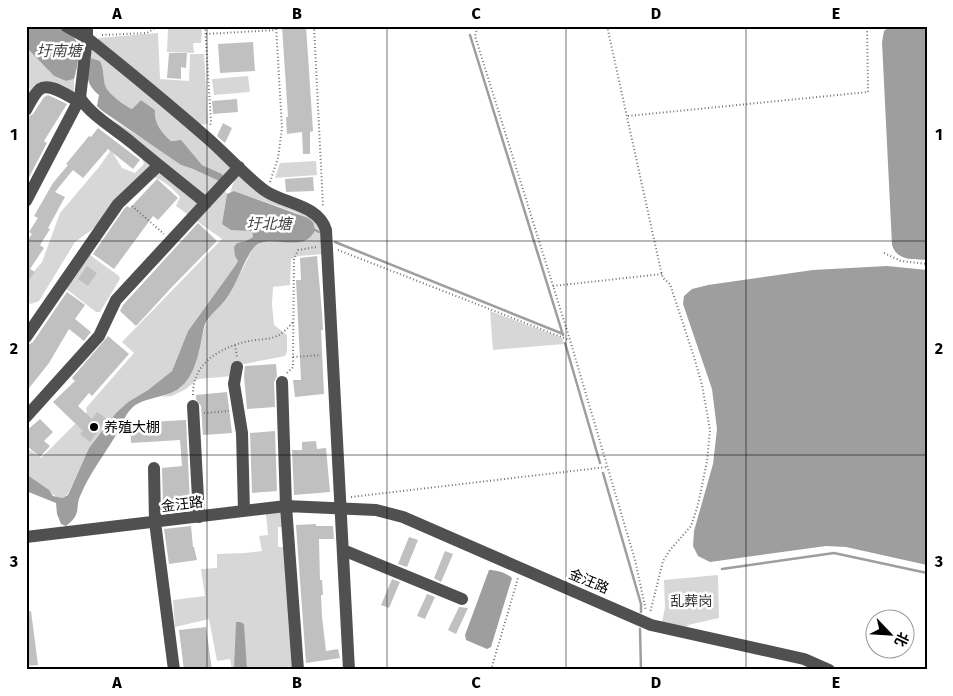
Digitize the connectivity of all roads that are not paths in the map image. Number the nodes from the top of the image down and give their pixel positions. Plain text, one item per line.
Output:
1 (66, 26) edge
2 (87, 33) edge
3 (79, 99) junction
4 (26, 110) edge
5 (158, 166) junction
6 (239, 167) junction
7 (26, 201) edge
8 (206, 203) junction
9 (26, 338) edge
10 (237, 367) dead end
11 (282, 382) road end
12 (194, 410) road end
13 (26, 417) edge
14 (154, 468) dead end
15 (341, 503) junction
16 (286, 506) junction
17 (244, 511) junction
18 (199, 517) junction
19 (155, 522) junction
20 (26, 537) edge
21 (343, 550) junction
22 (462, 599) dead end
23 (174, 670) edge
24 (298, 670) edge
25 (348, 670) edge
26 (830, 670) edge

1 - 2 street
2 - 3 street
2 - 6 street
3 - 4 street
3 - 5 street
3 - 7 street
5 - 8 street
5 - 9 street
6 - 8 street
6 - 15 street
8 - 13 street
10 - 17 street
11 - 16 street
12 - 18 street
14 - 19 street
15 - 16 street, 金汪路
15 - 21 street
15 - 26 street, 金汪路
16 - 17 street, 金汪路
16 - 24 street
17 - 18 street, 金汪路
18 - 19 street, 金汪路
19 - 20 street, 金汪路
19 - 23 street
21 - 22 street
21 - 25 street

